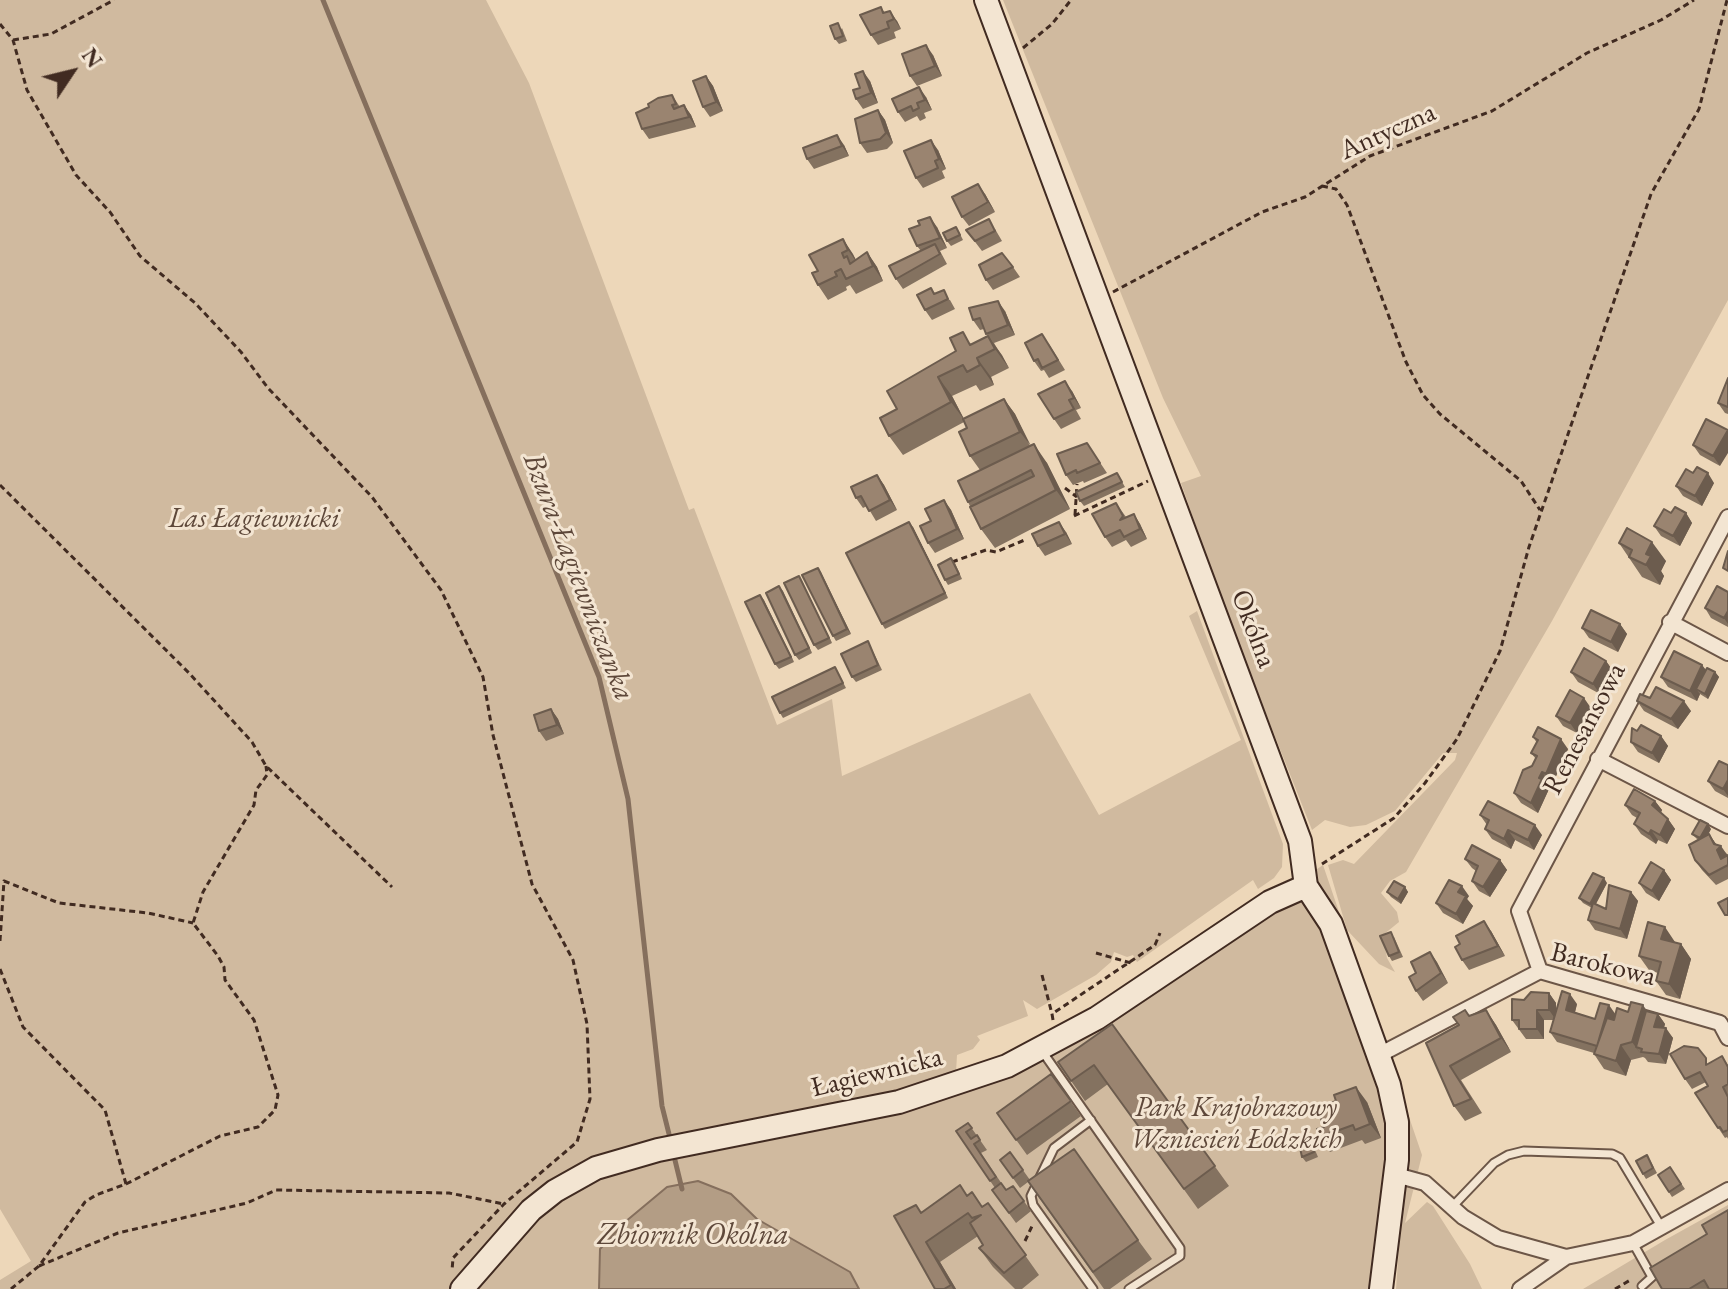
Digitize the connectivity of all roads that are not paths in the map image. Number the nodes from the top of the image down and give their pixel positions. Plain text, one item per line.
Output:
1 (986, 0) edge
2 (1728, 517) edge
3 (1670, 622) junction
4 (1728, 653) edge
5 (1598, 759) junction
6 (1728, 826) edge
7 (1306, 886) junction
8 (1540, 971) junction
9 (1728, 1038) edge
10 (1041, 1049) junction
11 (1379, 1055) junction
12 (1091, 1120) junction
13 (1396, 1175) junction
14 (1728, 1190) edge
15 (1452, 1207) junction
16 (1662, 1228) junction
17 (1633, 1243) junction
18 (1566, 1257) junction
19 (459, 1285) edge
20 (1642, 1286) dead end
21 (1093, 1289) edge
22 (1129, 1289) edge
23 (1381, 1289) edge
24 (1520, 1289) edge

1 - 7 street, Okólna
2 - 3 street, Renesansowa
3 - 4 street
3 - 5 street, Renesansowa
5 - 6 street
5 - 8 street, Renesansowa
7 - 10 street, Łagiewnicka
7 - 11 street, Okólna
8 - 9 street, Barokowa
8 - 11 street, Barokowa
10 - 12 lane
10 - 19 street, Łagiewnicka
11 - 13 street, Okólna
12 - 21 lane
12 - 22 lane
13 - 15 street
13 - 23 street, Okólna
14 - 16 street
15 - 16 lane
15 - 18 street
16 - 17 street
17 - 18 street
17 - 20 lane
18 - 24 street

